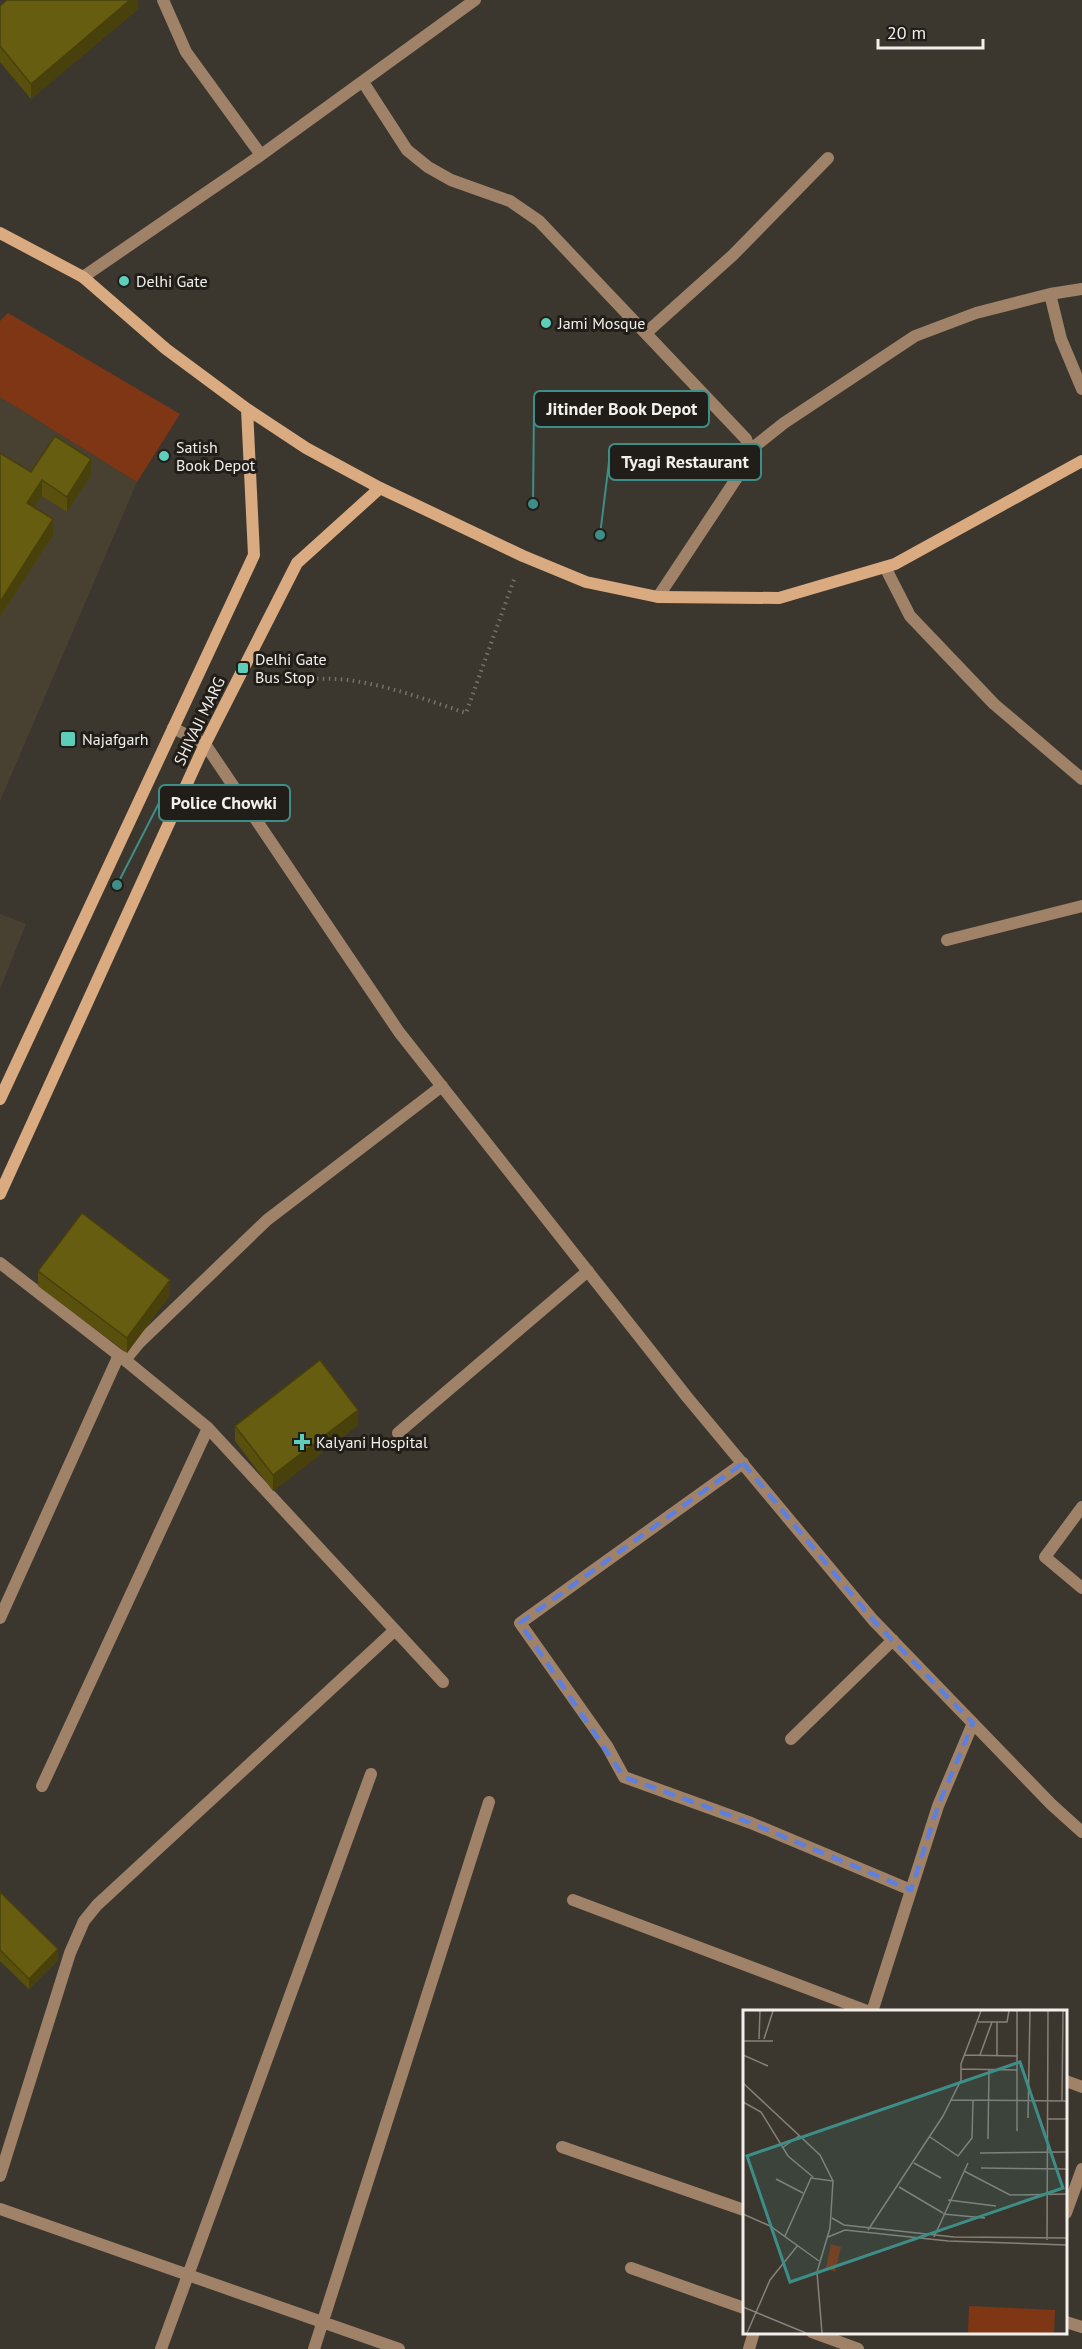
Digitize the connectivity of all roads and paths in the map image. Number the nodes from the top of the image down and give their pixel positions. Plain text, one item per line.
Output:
1 (164, 0) edge
2 (475, 0) edge
3 (363, 82) junction
4 (261, 155) junction
5 (828, 158) dead end
6 (0, 233) edge
7 (83, 277) junction
8 (1082, 289) edge
9 (1050, 294) junction
10 (646, 333) junction
11 (1082, 389) edge
12 (247, 409) junction
13 (750, 450) junction
14 (1082, 461) edge
15 (380, 488) junction
16 (523, 556) junction
17 (885, 567) junction
18 (658, 597) junction
19 (235, 685) junction
20 (173, 728) junction
21 (205, 744) junction
22 (1082, 779) edge
23 (1082, 906) edge
24 (947, 940) dead end
25 (442, 1086) junction
26 (0, 1099) edge
27 (0, 1194) edge
28 (0, 1263) edge
29 (588, 1271) junction
30 (122, 1357) junction
31 (208, 1428) junction
32 (398, 1433) dead end
33 (743, 1463) junction
34 (1082, 1507) edge
35 (1082, 1588) edge
36 (0, 1618) edge
37 (395, 1630) junction
38 (893, 1640) junction
39 (442, 1682) dead end
40 (973, 1723) junction
41 (791, 1739) dead end
42 (371, 1774) dead end
43 (42, 1786) dead end
44 (489, 1802) dead end
45 (1082, 1832) edge
46 (911, 1890) junction
47 (573, 1900) dead end
48 (866, 2010) edge
49 (872, 2010) edge
50 (1067, 2082) edge
51 (1082, 2086) edge
52 (562, 2147) dead end
53 (1082, 2169) edge
54 (0, 2176) edge
55 (1067, 2208) edge
56 (0, 2209) edge
57 (743, 2210) edge
58 (631, 2268) dead end
59 (188, 2275) junction
60 (743, 2308) edge
61 (323, 2322) junction
62 (1067, 2323) edge
63 (1082, 2327) edge
64 (753, 2334) edge
65 (817, 2334) edge
66 (160, 2349) edge
67 (314, 2349) edge
68 (399, 2349) edge
69 (749, 2349) edge
70 (858, 2349) edge

1 - 4 street
2 - 3 street
3 - 4 street
3 - 10 street
4 - 7 street
5 - 10 street
6 - 7 main road
7 - 12 main road
8 - 9 street
9 - 11 street
9 - 13 street
10 - 13 street
12 - 15 main road
12 - 20 main road, SHIVAJI MARG
13 - 18 street
14 - 17 main road
15 - 16 main road
15 - 19 main road, SHIVAJI MARG
16 - 18 main road
16 - 19 path
17 - 18 main road
17 - 22 street
19 - 21 main road, SHIVAJI MARG
20 - 21 street
20 - 26 main road, SHIVAJI MARG
21 - 25 street
21 - 27 main road, SHIVAJI MARG
23 - 24 street
25 - 29 street
25 - 30 street
28 - 30 street
29 - 32 street
29 - 33 street
30 - 31 street
30 - 36 street
31 - 37 street
31 - 43 street
33 - 38 street
33 - 46 street
34 - 35 street
37 - 39 street
37 - 54 street
38 - 40 street
38 - 41 street
40 - 45 street
40 - 46 street
42 - 59 street
44 - 61 street
46 - 49 street
47 - 48 street
50 - 51 street
52 - 57 street
53 - 55 street
56 - 59 street
58 - 60 street
59 - 61 street
59 - 66 street
61 - 67 street
61 - 68 street
62 - 63 street
64 - 69 street
65 - 70 street

